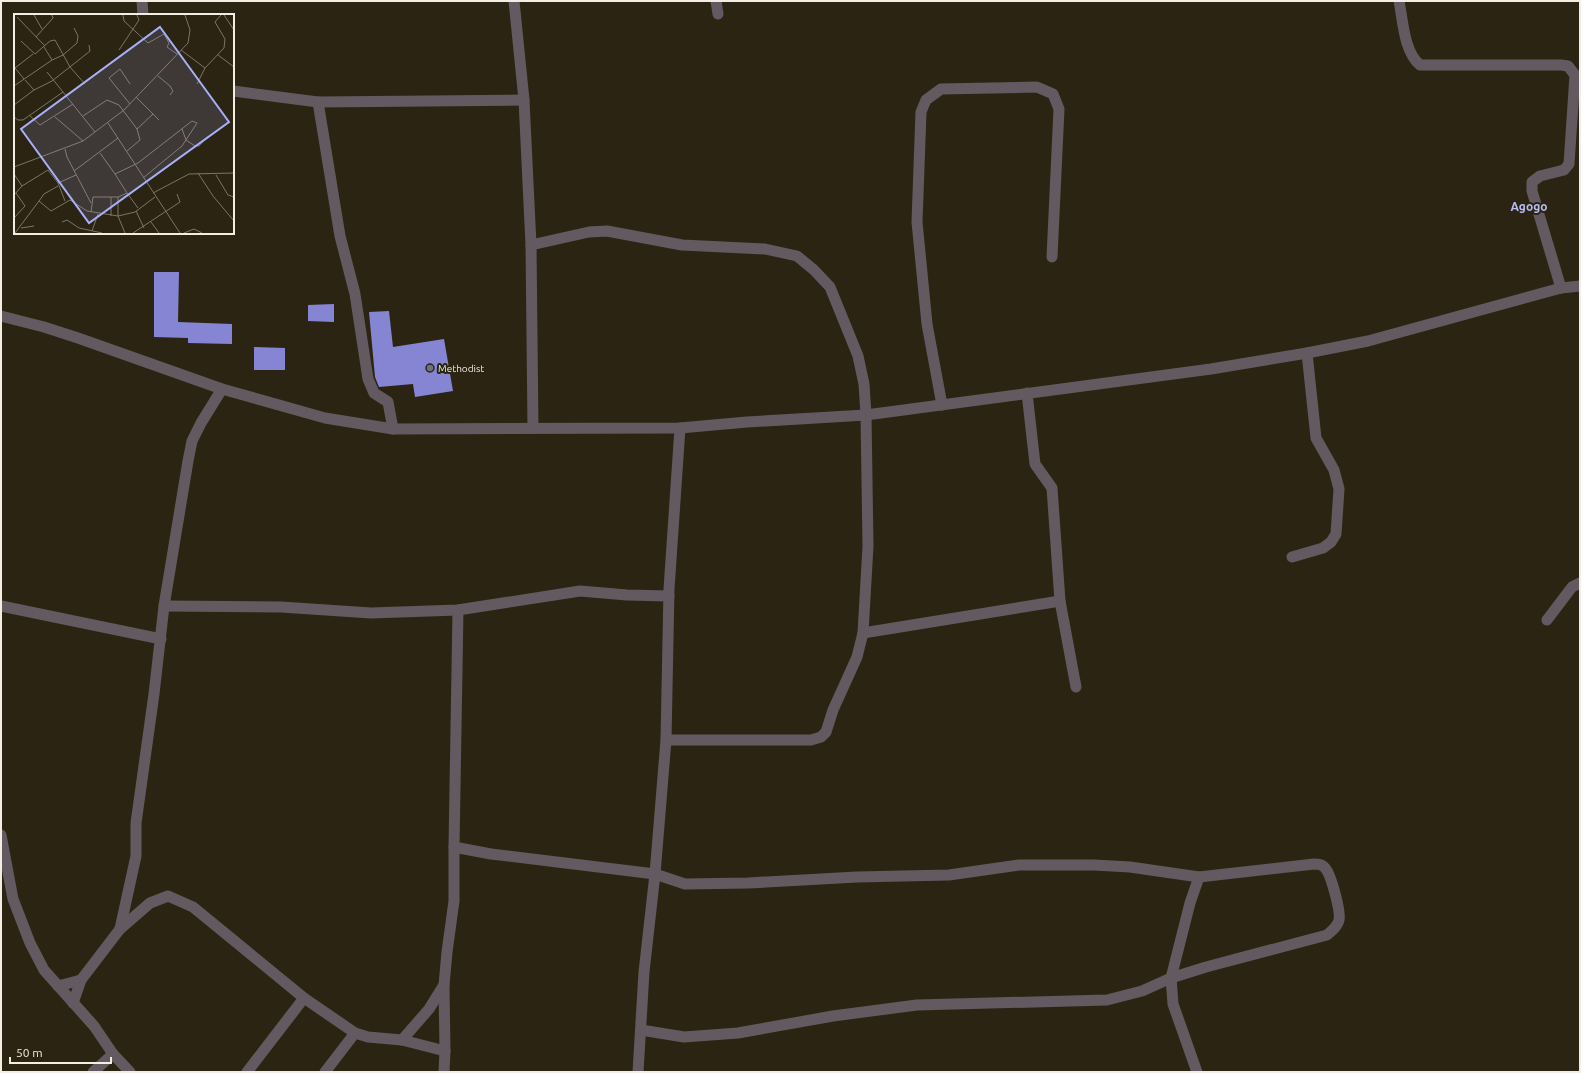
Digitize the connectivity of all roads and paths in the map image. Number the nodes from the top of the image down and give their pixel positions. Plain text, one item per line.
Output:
1 (142, 1) edge
2 (514, 1) edge
3 (716, 1) edge
4 (1399, 1) edge
5 (142, 14) edge
6 (718, 14) dead end
7 (234, 91) edge
8 (524, 100) junction
9 (318, 102) junction
10 (531, 245) junction
11 (1052, 256) dead end
12 (1580, 286) edge
13 (1561, 288) junction
14 (1, 316) edge
15 (1307, 353) junction
16 (222, 389) junction
17 (1027, 393) junction
18 (942, 404) junction
19 (866, 415) junction
20 (533, 428) junction
21 (680, 428) junction
22 (393, 429) junction
23 (1292, 557) dead end
24 (1580, 583) edge
25 (669, 596) junction
26 (1060, 601) junction
27 (1, 606) edge
28 (164, 606) junction
29 (458, 610) junction
30 (1547, 620) dead end
31 (863, 632) junction
32 (161, 639) junction
33 (1076, 687) dead end
34 (666, 740) junction
35 (1, 835) edge
36 (454, 847) junction
37 (655, 874) junction
38 (1199, 877) junction
39 (120, 929) junction
40 (1171, 978) junction
41 (81, 980) junction
42 (444, 985) junction
43 (58, 986) junction
44 (304, 998) junction
45 (73, 1003) junction
46 (640, 1030) junction
47 (356, 1033) junction
48 (402, 1040) junction
49 (445, 1052) junction
50 (113, 1054) junction
51 (93, 1072) edge
52 (130, 1072) edge
53 (247, 1072) edge
54 (325, 1072) edge
55 (444, 1072) edge
56 (638, 1072) edge
57 (1197, 1072) edge

1 - 5 street
2 - 8 street
3 - 6 street
4 - 13 street
7 - 9 street
8 - 9 street
8 - 10 street
9 - 22 street
10 - 19 street
10 - 20 street
11 - 18 street
12 - 13 street
13 - 15 street
14 - 16 street
15 - 17 street
15 - 23 street
16 - 22 street
16 - 28 street
17 - 18 street
17 - 26 street
18 - 19 street
19 - 21 street
19 - 31 street
20 - 21 street
20 - 22 street
21 - 25 street
24 - 30 street
25 - 29 street
25 - 34 street
26 - 31 street
26 - 33 street
27 - 32 street
28 - 29 street
28 - 32 street
29 - 36 street
31 - 34 street
32 - 39 street
34 - 37 street
35 - 43 street
36 - 37 street
36 - 42 street
37 - 38 street
37 - 46 street
38 - 40 street
38 - 40 street
39 - 41 street
39 - 44 street
40 - 46 street
40 - 57 street
41 - 43 street
41 - 45 street
42 - 48 street
42 - 49 street
43 - 45 street
44 - 47 street
44 - 53 street
45 - 50 street
46 - 56 street
47 - 48 street
47 - 54 street
48 - 49 street
49 - 55 street
50 - 51 street
50 - 52 street

